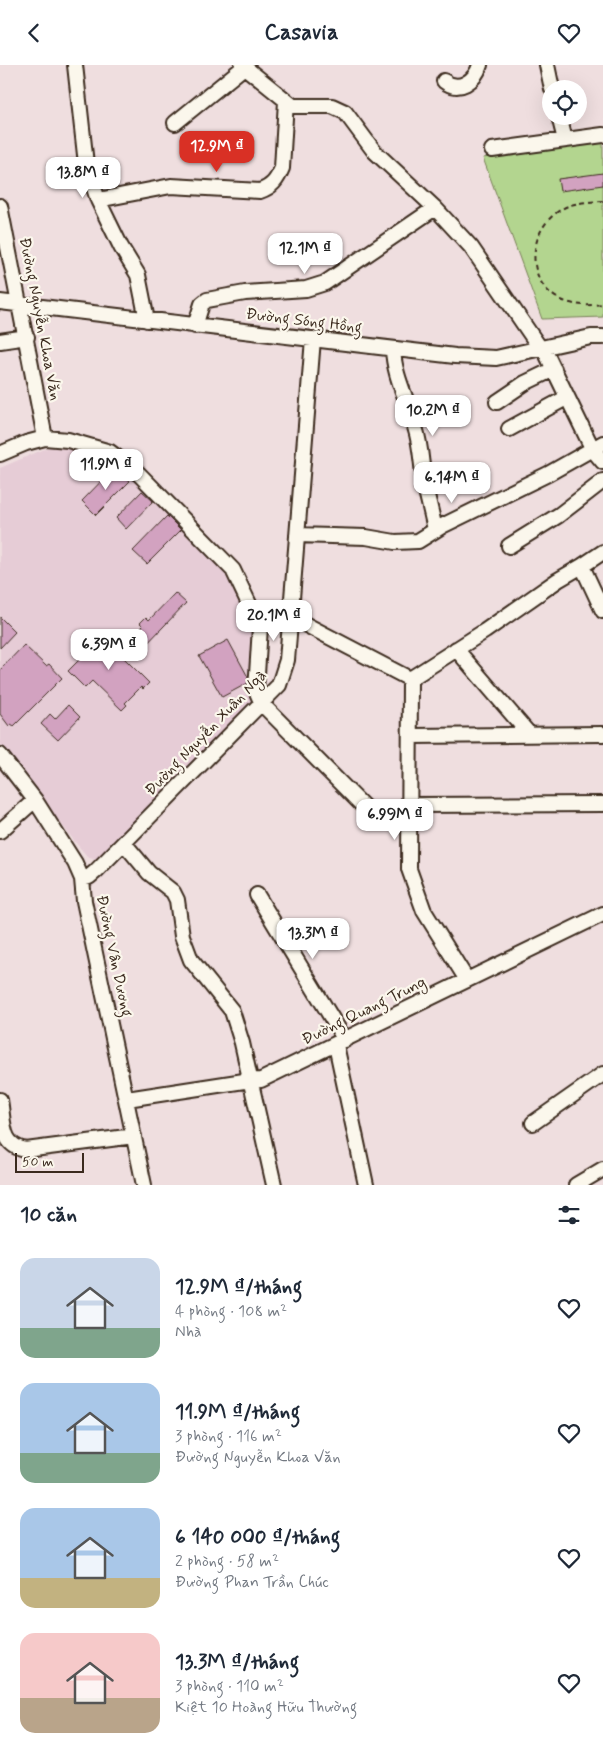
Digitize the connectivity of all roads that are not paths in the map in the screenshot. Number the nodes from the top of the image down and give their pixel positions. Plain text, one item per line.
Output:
1 (75, 65) edge
2 (480, 65) edge
3 (547, 65) edge
4 (243, 66) edge
5 (550, 80) edge
6 (444, 81) dead end
7 (286, 101) junction
8 (175, 123) dead end
9 (561, 125) edge
10 (603, 135) edge
11 (565, 141) junction
12 (492, 150) dead end
13 (98, 200) junction
14 (0, 206) edge
15 (435, 208) junction
16 (0, 302) edge
17 (21, 306) junction
18 (147, 320) junction
19 (195, 326) junction
20 (27, 337) junction
21 (603, 337) edge
22 (313, 339) junction
23 (0, 341) edge
24 (542, 348) junction
25 (393, 349) junction
26 (554, 369) junction
27 (566, 398) junction
28 (497, 401) dead end
29 (508, 429) dead end
30 (46, 438) junction
31 (598, 446) edge
32 (0, 455) edge
33 (603, 462) edge
34 (603, 481) edge
35 (435, 530) junction
36 (297, 535) junction
37 (509, 546) dead end
38 (603, 552) edge
39 (582, 566) junction
40 (603, 611) edge
41 (291, 617) junction
42 (456, 649) junction
43 (410, 679) junction
44 (262, 704) junction
45 (603, 734) edge
46 (410, 735) junction
47 (530, 735) junction
48 (0, 755) edge
49 (35, 801) junction
50 (603, 804) edge
51 (409, 805) junction
52 (371, 814) dead end
53 (0, 831) edge
54 (124, 843) junction
55 (82, 879) junction
56 (257, 895) dead end
57 (603, 914) edge
58 (467, 980) junction
59 (340, 1043) junction
60 (603, 1074) edge
61 (250, 1081) junction
62 (126, 1099) junction
63 (0, 1100) edge
64 (533, 1123) dead end
65 (134, 1136) junction
66 (603, 1169) edge
67 (144, 1185) edge
68 (274, 1185) edge
69 (366, 1185) edge
70 (576, 1185) edge

1 - 13 street
2 - 6 street
3 - 5 street
4 - 7 street
4 - 8 street
7 - 13 street
7 - 15 street
9 - 11 street
10 - 11 street
11 - 12 street
13 - 18 street
14 - 17 street, Đường Nguyễn Khoa Văn
15 - 19 street
15 - 24 street
16 - 17 street, Đường Sóng Hồng
17 - 18 street, Đường Sóng Hồng
17 - 20 street, Đường Nguyễn Khoa Văn
18 - 19 street, Đường Sóng Hồng
19 - 22 street, Đường Sóng Hồng
20 - 23 street
20 - 30 street, Đường Nguyễn Khoa Văn
21 - 24 street, Đường Sóng Hồng
22 - 25 street, Đường Sóng Hồng
22 - 36 street, Đường Nguyễn Xuân Ngà
24 - 25 street, Đường Sóng Hồng
24 - 26 street
25 - 35 street
26 - 27 street
26 - 28 street
27 - 29 street
27 - 31 street
30 - 32 street
30 - 44 street
31 - 33 street
31 - 35 street
34 - 37 street
35 - 36 street
36 - 41 street, Đường Nguyễn Xuân Ngà
38 - 39 street
39 - 40 street
39 - 42 street
41 - 43 street
41 - 44 street, Đường Nguyễn Xuân Ngà
42 - 43 street
42 - 47 street
43 - 46 street
44 - 52 street
44 - 54 street, Đường Nguyễn Xuân Ngà
45 - 47 street
46 - 47 street
46 - 51 street
48 - 49 street, Đường Vân Dương
49 - 53 street
49 - 55 street, Đường Vân Dương
50 - 51 street
51 - 58 street
54 - 55 street, Đường Nguyễn Xuân Ngà
54 - 61 street
55 - 62 street, Đường Vân Dương
56 - 59 street
57 - 58 street, Đường Quang Trung
58 - 59 street, Đường Quang Trung
59 - 61 street, Đường Quang Trung
59 - 69 street
60 - 64 street
61 - 62 street, Đường Quang Trung
61 - 68 street
62 - 65 street, Đường Vân Dương
63 - 65 street
65 - 67 street, Đường Vân Dương
66 - 70 street

